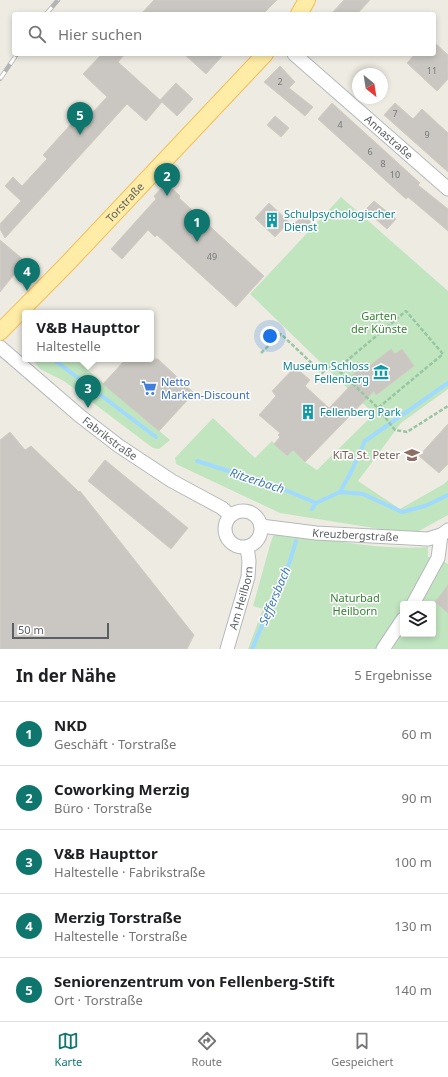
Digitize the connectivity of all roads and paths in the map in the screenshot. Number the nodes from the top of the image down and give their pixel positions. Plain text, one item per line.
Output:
1 (308, 0) edge
2 (300, 12) edge
3 (263, 56) edge
4 (296, 56) edge
5 (448, 189) edge
6 (0, 332) edge
7 (0, 347) edge
8 (261, 353) dead end
9 (337, 369) junction
10 (448, 406) edge
11 (378, 408) junction
12 (230, 515) junction
13 (261, 526) junction
14 (445, 532) edge
15 (247, 547) junction
16 (415, 601) edge
17 (400, 624) edge
18 (227, 649) edge
19 (383, 649) edge

1 - 2 main road
3 - 6 main road, Torstraße
4 - 5 street, Annastraße
7 - 12 street, Fabrikstraße
8 - 9 path
9 - 11 path
9 - 11 path
10 - 11 path
12 - 13 street
12 - 15 street
13 - 14 street, Kreuzbergstraße
13 - 15 street
14 - 16 street
15 - 18 street, Am Heilborn
17 - 19 street

